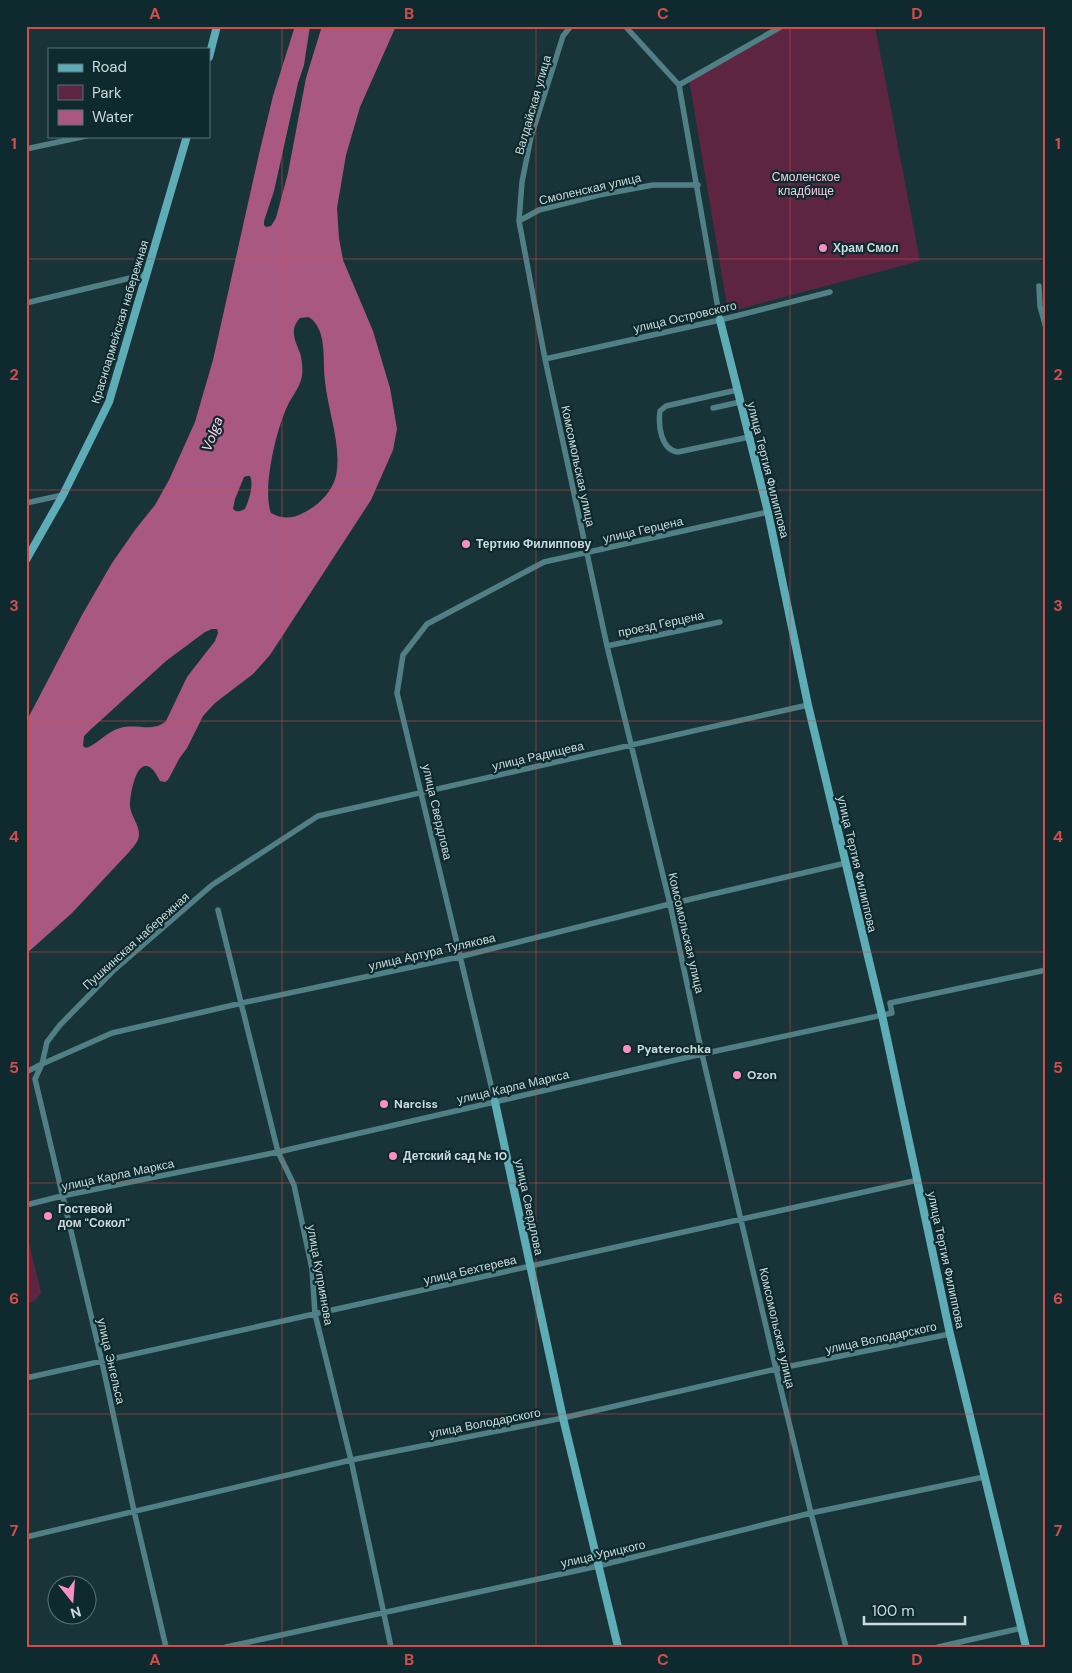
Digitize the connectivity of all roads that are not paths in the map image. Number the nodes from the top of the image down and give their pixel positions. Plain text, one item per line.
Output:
1 (217, 26) edge
2 (570, 26) edge
3 (625, 26) edge
4 (782, 26) edge
5 (210, 53) edge
6 (679, 85) junction
7 (77, 138) edge
8 (186, 138) edge
9 (26, 149) edge
10 (698, 185) junction
11 (519, 221) junction
12 (147, 274) junction
13 (1039, 286) dead end
14 (830, 292) dead end
15 (26, 303) edge
16 (720, 320) junction
17 (1046, 328) edge
18 (545, 360) junction
19 (737, 390) junction
20 (740, 402) junction
21 (713, 408) dead end
22 (749, 437) junction
23 (63, 495) junction
24 (26, 503) edge
25 (768, 512) junction
26 (586, 553) junction
27 (26, 560) edge
28 (720, 622) dead end
29 (607, 646) junction
30 (403, 655) joint
31 (808, 705) junction
32 (632, 745) junction
33 (421, 794) junction
34 (280, 842) joint
35 (846, 863) junction
36 (670, 904) junction
37 (218, 910) dead end
38 (459, 957) junction
39 (1046, 970) edge
40 (242, 1003) junction
41 (885, 1015) junction
42 (702, 1054) junction
43 (42, 1064) junction
44 (26, 1072) edge
45 (495, 1102) junction
46 (278, 1152) junction
47 (918, 1180) junction
48 (62, 1196) junction
49 (26, 1205) edge
50 (741, 1220) junction
51 (531, 1266) junction
52 (316, 1314) junction
53 (950, 1334) junction
54 (102, 1362) junction
55 (776, 1370) junction
56 (26, 1378) edge
57 (563, 1418) junction
58 (351, 1460) junction
59 (984, 1477) junction
60 (134, 1511) junction
61 (811, 1513) junction
62 (26, 1537) edge
63 (598, 1566) junction
64 (384, 1613) junction
65 (1022, 1628) junction
66 (166, 1647) edge
67 (226, 1647) edge
68 (392, 1647) edge
69 (618, 1647) edge
70 (846, 1647) edge
71 (938, 1647) edge
72 (1026, 1647) edge

1 - 5 street
2 - 11 street, Валдайская улица
3 - 6 street
4 - 6 street
6 - 10 street, улица Тертия Филиппова
7 - 9 street
8 - 12 street, Красноармейская набережная
10 - 11 street, Смоленская улица
10 - 16 street, улица Тертия Филиппова
11 - 18 street, Комсомольская улица
12 - 15 street
12 - 23 street, Красноармейская набережная
13 - 17 street
14 - 16 street, улица Островского
16 - 18 street, улица Островского
16 - 19 street, улица Тертия Филиппова
18 - 26 street, Комсомольская улица
19 - 20 street, улица Тертия Филиппова
19 - 22 street
20 - 21 street
20 - 22 street, улица Тертия Филиппова
22 - 25 street, улица Тертия Филиппова
23 - 24 street
23 - 27 street, Красноармейская набережная
25 - 26 street, улица Герцена
25 - 31 street, улица Тертия Филиппова
26 - 29 street, Комсомольская улица
26 - 30 street, улица Герцена
28 - 29 street, проезд Герцена
29 - 32 street, Комсомольская улица
30 - 33 street, улица Свердлова
31 - 32 street, улица Радищева
31 - 35 street, улица Тертия Филиппова
32 - 33 street, улица Радищева
32 - 36 street, Комсомольская улица
33 - 34 street, улица Радищева
33 - 38 street, улица Свердлова
34 - 43 street, Пушкинская набережная
35 - 36 street, улица Артура Тулякова
35 - 41 street, улица Тертия Филиппова
36 - 38 street, улица Артура Тулякова
36 - 42 street, Комсомольская улица
37 - 40 street, улица Куприянова
38 - 40 street, улица Артура Тулякова
38 - 45 street, улица Свердлова
39 - 41 street
40 - 43 street, улица Артура Тулякова
40 - 46 street, улица Куприянова
41 - 42 street, улица Карла Маркса
41 - 47 street, улица Тертия Филиппова
42 - 45 street, улица Карла Маркса
42 - 50 street, Комсомольская улица
43 - 44 street
43 - 48 street, улица Энгельса
45 - 46 street, улица Карла Маркса
45 - 51 street, улица Свердлова
46 - 48 street, улица Карла Маркса
46 - 52 street, улица Куприянова
47 - 50 street, улица Бехтерева
47 - 53 street, улица Тертия Филиппова
48 - 49 street, улица Карла Маркса
48 - 54 street, улица Энгельса
50 - 51 street, улица Бехтерева
50 - 55 street, Комсомольская улица
51 - 52 street, улица Бехтерева
51 - 57 street, улица Свердлова
52 - 54 street, улица Бехтерева
52 - 58 street, улица Куприянова
53 - 55 street, улица Володарского
53 - 59 street, улица Тертия Филиппова
54 - 56 street, улица Бехтерева
54 - 60 street, улица Энгельса
55 - 57 street, улица Володарского
55 - 61 street, Комсомольская улица
57 - 58 street, улица Володарского
57 - 63 street, улица Свердлова
58 - 60 street, улица Володарского
58 - 64 street, улица Куприянова
59 - 61 street, улица Урицкого
59 - 65 street, улица Тертия Филиппова
60 - 62 street, улица Володарского
60 - 66 street, улица Энгельса
61 - 63 street, улица Урицкого
61 - 70 street, Комсомольская улица
63 - 64 street, улица Урицкого
63 - 69 street, улица Свердлова
64 - 67 street, улица Урицкого
64 - 68 street, улица Куприянова
65 - 71 street
65 - 72 street, улица Тертия Филиппова

